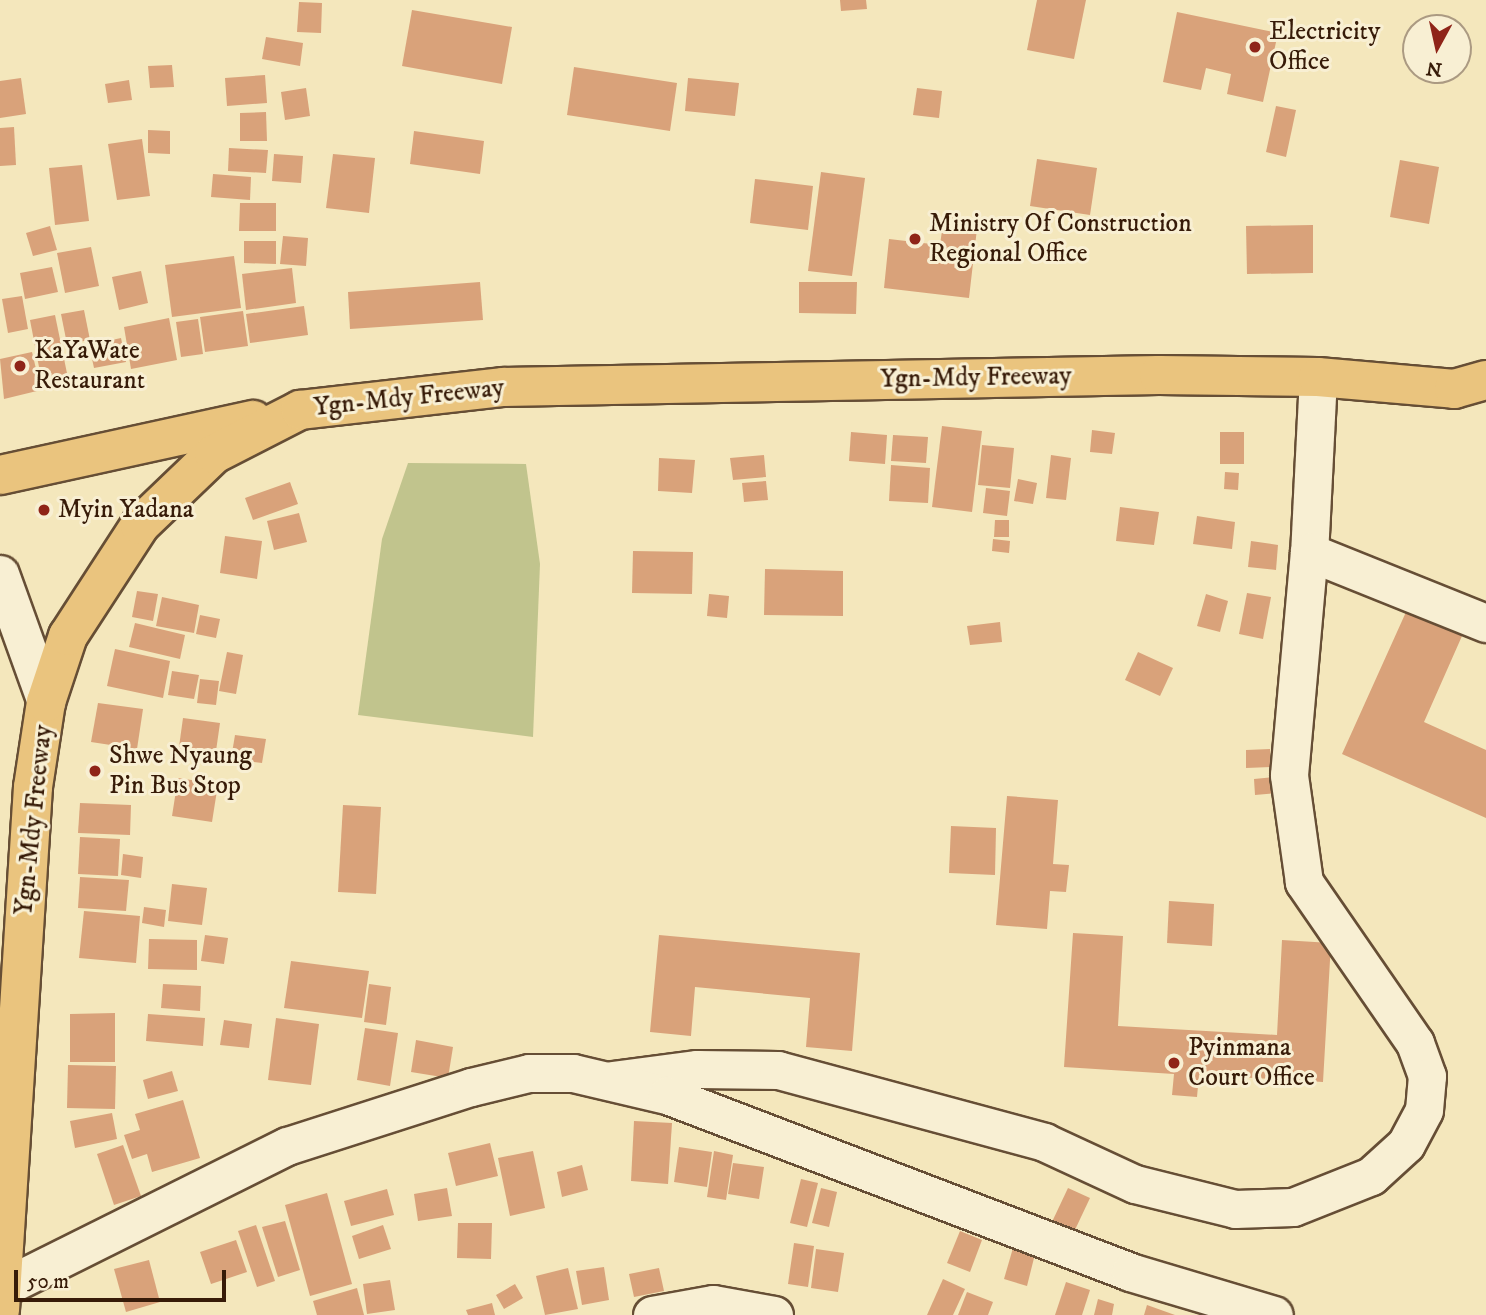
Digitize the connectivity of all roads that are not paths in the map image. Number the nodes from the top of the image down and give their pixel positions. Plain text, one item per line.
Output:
1 (1318, 377) junction
2 (1475, 389) edge
3 (300, 410) junction
4 (0, 475) edge
5 (1309, 552) junction
6 (0, 574) edge
7 (1486, 623) edge
8 (46, 702) junction
9 (611, 1080) junction
10 (2, 1282) edge
11 (652, 1315) edge
12 (774, 1315) edge
13 (1274, 1315) edge

1 - 2 main road, Ygn-Mdy Freeway
1 - 3 main road, Ygn-Mdy Freeway
1 - 5 street
3 - 4 main road
3 - 8 main road, Ygn-Mdy Freeway
5 - 7 street
5 - 9 street
6 - 8 street
8 - 10 main road, Ygn-Mdy Freeway
9 - 10 street
9 - 13 street
11 - 12 street

